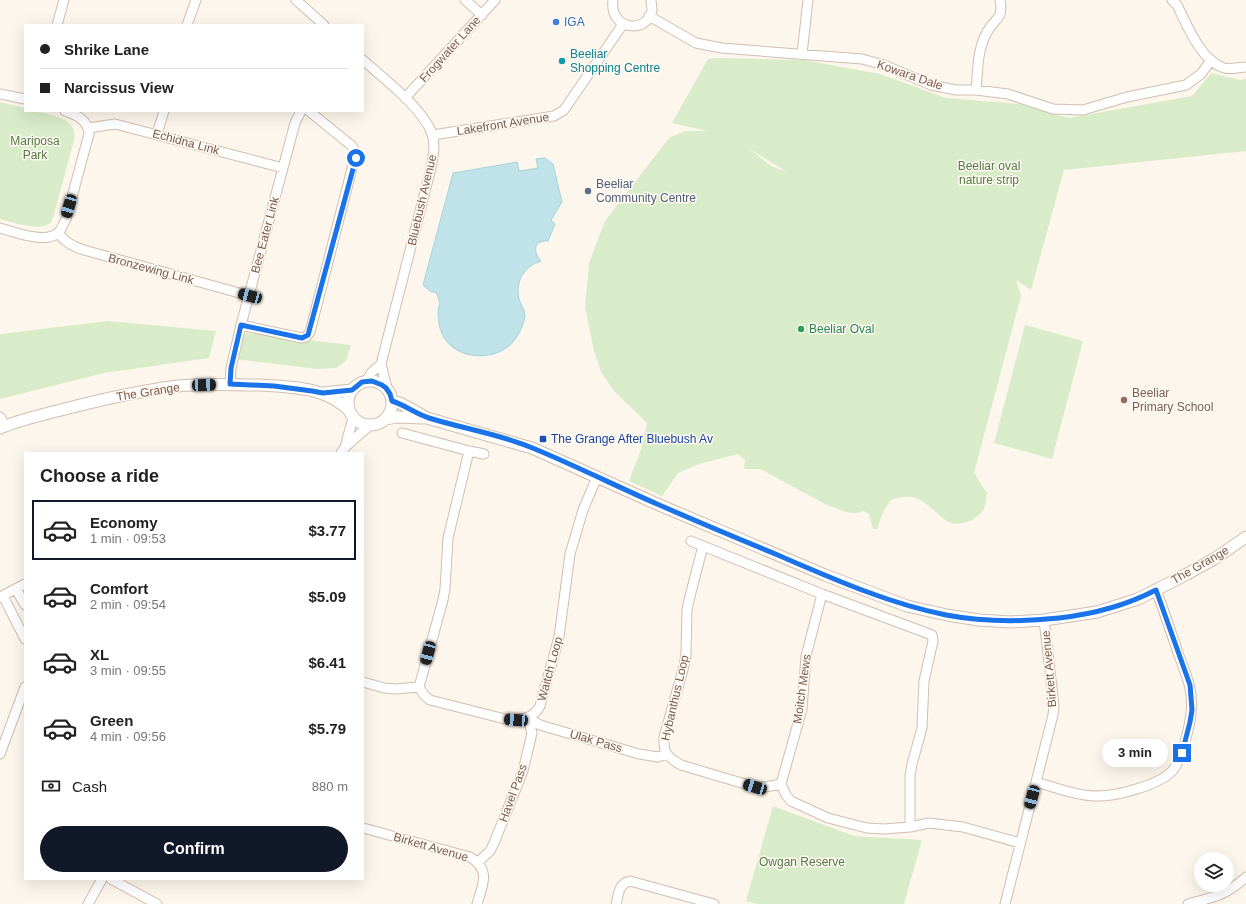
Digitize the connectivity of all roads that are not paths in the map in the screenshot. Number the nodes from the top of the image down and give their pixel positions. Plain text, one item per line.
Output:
1 (64, 0) edge
2 (196, 0) edge
3 (296, 0) edge
4 (465, 0) edge
5 (495, 0) edge
6 (613, 0) edge
7 (651, 0) edge
8 (808, 0) edge
9 (1000, 0) edge
10 (1172, 0) edge
11 (482, 15) junction
12 (649, 16) junction
13 (57, 24) edge
14 (187, 24) edge
15 (323, 24) edge
16 (623, 24) junction
17 (802, 54) junction
18 (1211, 60) junction
19 (364, 61) edge
20 (1246, 67) edge
21 (976, 90) junction
22 (0, 94) edge
23 (406, 98) junction
24 (24, 99) edge
25 (68, 112) edge
26 (164, 112) edge
27 (300, 112) edge
28 (310, 112) edge
29 (88, 128) junction
30 (157, 134) junction
31 (433, 135) junction
32 (283, 168) junction
33 (1, 232) edge
34 (58, 232) junction
35 (250, 296) junction
36 (241, 325) junction
37 (381, 364) junction
38 (366, 382) junction
39 (230, 384) junction
40 (386, 388) junction
41 (352, 390) junction
42 (323, 393) junction
43 (392, 401) junction
44 (351, 414) junction
45 (427, 418) junction
46 (386, 419) junction
47 (2, 424) edge
48 (369, 426) junction
49 (402, 433) dead end
50 (343, 450) edge
51 (469, 451) junction
52 (484, 454) dead end
53 (597, 477) junction
54 (1246, 537) edge
55 (691, 541) dead end
56 (703, 546) junction
57 (24, 585) edge
58 (16, 589) junction
59 (1156, 590) junction
60 (822, 594) junction
61 (2, 596) edge
62 (24, 603) edge
63 (1044, 620) junction
64 (24, 638) edge
65 (364, 682) edge
66 (420, 687) junction
67 (24, 690) edge
68 (528, 718) junction
69 (0, 754) edge
70 (666, 754) junction
71 (1036, 782) junction
72 (781, 784) junction
73 (910, 827) junction
74 (364, 828) edge
75 (1020, 844) junction
76 (478, 862) junction
77 (1246, 877) edge
78 (101, 880) edge
79 (113, 880) edge
80 (88, 904) edge
81 (157, 904) edge
82 (477, 904) edge
83 (616, 904) edge
84 (714, 904) edge
85 (1006, 904) edge
86 (1188, 904) edge

1 - 13 street
2 - 14 street
3 - 15 street
4 - 11 street
5 - 11 street, Frogwater Lane
6 - 16 street
7 - 12 street
8 - 17 street
9 - 21 street
10 - 18 street
11 - 23 street, Frogwater Lane
12 - 16 street
12 - 17 street, Kowara Dale
16 - 31 street, Lakefront Avenue
17 - 21 street, Kowara Dale
18 - 20 street
18 - 21 street, Kowara Dale
19 - 23 street
22 - 24 street
23 - 31 street
25 - 29 street
26 - 30 street
27 - 32 street, Bee Eater Link
28 - 36 street
29 - 30 street, Echidna Link
29 - 34 street
30 - 32 street, Echidna Link
31 - 37 street, Bluebush Avenue
32 - 35 street, Bee Eater Link
33 - 34 street
34 - 35 street, Bronzewing Link
35 - 36 street, Bee Eater Link
36 - 39 street, Bee Eater Link
37 - 38 street, Bluebush Avenue
37 - 40 street, Bluebush Avenue
38 - 40 street
38 - 41 street
39 - 42 street, The Grange
39 - 47 street, The Grange
40 - 43 street
41 - 42 street, The Grange
41 - 44 street
42 - 44 street, The Grange
43 - 45 street, The Grange
43 - 46 street
44 - 48 street
44 - 50 street
45 - 46 street, The Grange
45 - 53 street, The Grange
46 - 48 street
48 - 50 street
49 - 51 street
51 - 52 street
51 - 66 street
53 - 63 street, The Grange
53 - 68 street, Waitch Loop
54 - 59 street, The Grange
55 - 56 street
56 - 60 street
56 - 70 street, Hybanthus Loop
57 - 58 street
58 - 61 street
58 - 62 street
59 - 63 street, The Grange
59 - 71 street
60 - 72 street, Moitch Mews
60 - 73 street
61 - 64 street
63 - 71 street, Birkett Avenue
65 - 66 street
66 - 68 street
67 - 69 street
68 - 70 street, Ulak Pass
68 - 76 street, Havel Pass
70 - 72 street, Hybanthus Loop
71 - 75 street, Birkett Avenue
72 - 73 street
73 - 75 street
74 - 76 street, Birkett Avenue
75 - 85 street, Birkett Avenue
76 - 82 street, Birkett Avenue
77 - 86 street
78 - 80 street
79 - 81 street
83 - 84 street

